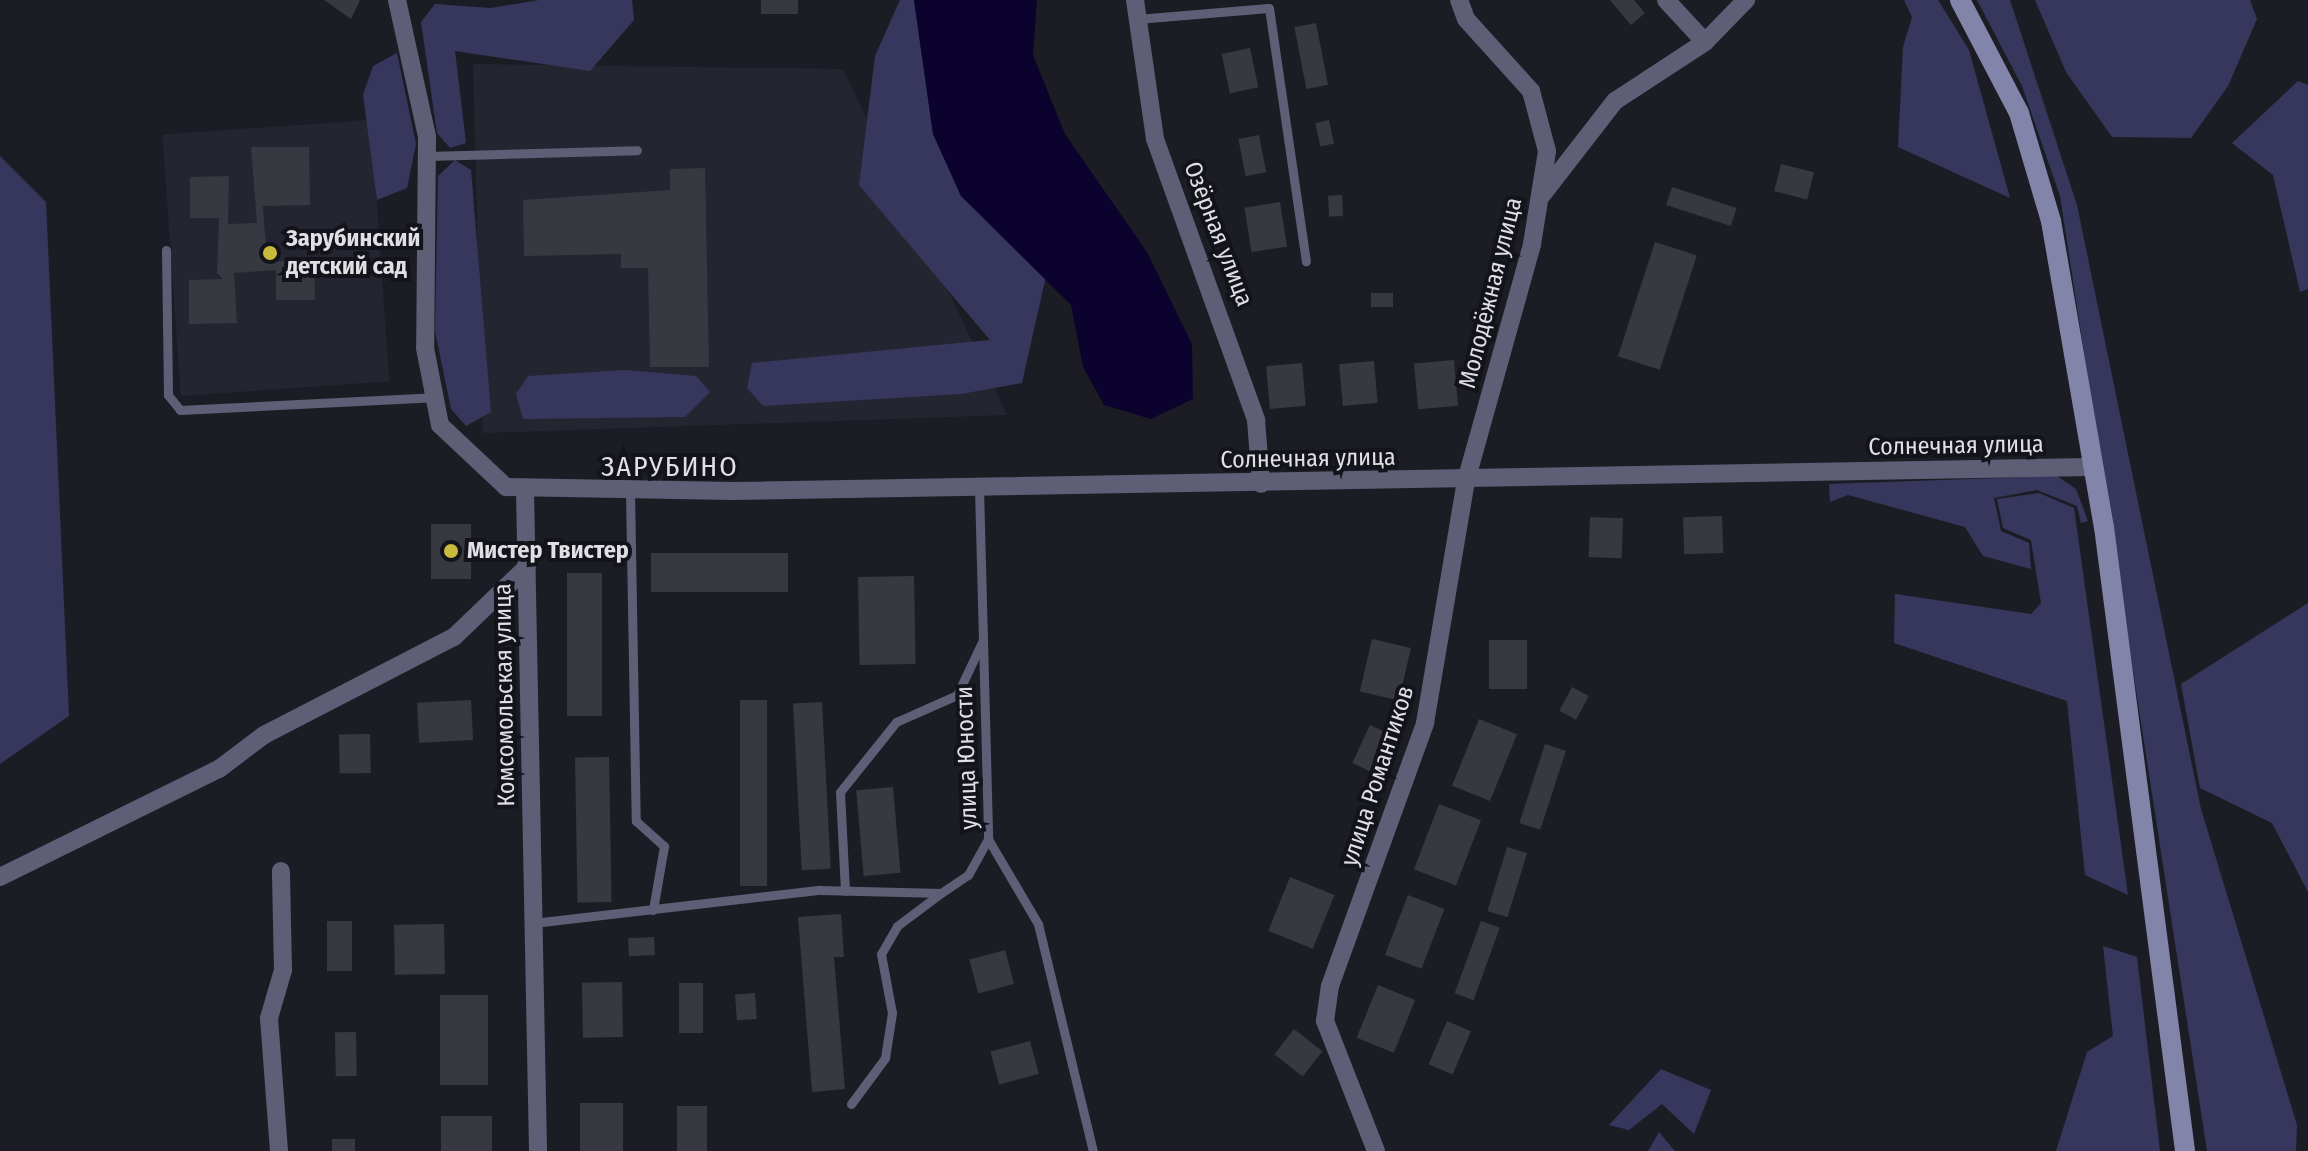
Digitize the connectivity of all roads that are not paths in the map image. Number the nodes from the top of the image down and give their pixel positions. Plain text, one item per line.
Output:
1 (397, 0) edge
2 (1135, 0) edge
3 (1459, 0) edge
4 (1666, 0) edge
5 (1746, 0) edge
6 (1960, 0) edge
7 (1137, 19) junction
8 (1705, 42) junction
9 (637, 150) dead end
10 (427, 156) junction
11 (1540, 198) junction
12 (166, 250) dead end
13 (1306, 261) dead end
14 (434, 397) junction
15 (2091, 467) junction
16 (1466, 481) junction
17 (1261, 484) junction
18 (979, 488) junction
19 (525, 491) junction
20 (630, 491) junction
21 (527, 567) junction
22 (983, 639) junction
23 (988, 839) junction
24 (281, 871) dead end
25 (0, 877) edge
26 (845, 891) junction
27 (941, 893) junction
28 (653, 910) junction
29 (533, 923) junction
30 (851, 1104) dead end
31 (279, 1151) edge
32 (538, 1151) edge
33 (1093, 1151) edge
34 (1376, 1151) edge
35 (2185, 1151) edge

1 - 10 street
2 - 7 street, Озёрная улица
3 - 11 street, Молодёжная улица
4 - 8 street
5 - 8 street
6 - 15 main road
7 - 13 lane
7 - 17 street, Озёрная улица
8 - 11 street
9 - 10 lane
10 - 14 street
11 - 16 street, Молодёжная улица
12 - 14 lane
14 - 19 street
15 - 16 street, Солнечная улица
15 - 35 main road
16 - 17 street, Солнечная улица
16 - 34 street, улица Романтиков
17 - 18 street, Солнечная улица
18 - 20 street, Солнечная улица
18 - 22 lane, улица Юности
19 - 20 street, Солнечная улица
19 - 21 street, Комсомольская улица
20 - 28 lane
21 - 25 street
21 - 29 street, Комсомольская улица
22 - 23 lane, улица Юности
22 - 26 lane
23 - 27 lane
23 - 33 lane, улица Юности
24 - 31 street
26 - 27 lane
26 - 28 lane
27 - 30 lane
28 - 29 lane
29 - 32 street, Комсомольская улица

